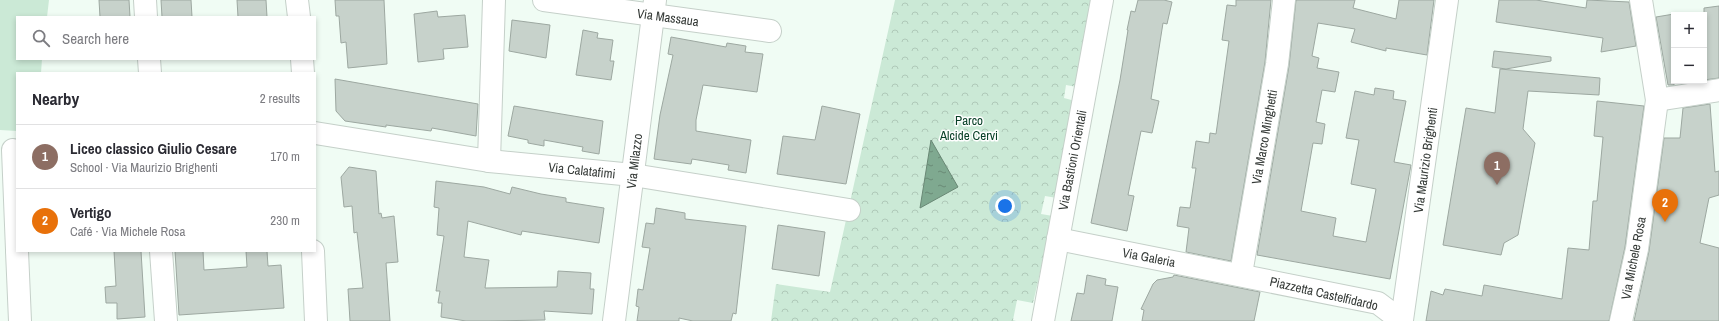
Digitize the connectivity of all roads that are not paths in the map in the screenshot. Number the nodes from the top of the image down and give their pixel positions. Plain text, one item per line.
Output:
1 (145, 0) edge
2 (297, 0) edge
3 (494, 0) edge
4 (544, 0) edge
5 (1102, 0) edge
6 (1284, 0) edge
7 (1447, 0) edge
8 (1641, 0) edge
9 (654, 7) edge
10 (146, 16) edge
11 (299, 16) edge
12 (770, 31) dead end
13 (149, 60) edge
14 (302, 60) edge
15 (150, 72) edge
16 (303, 72) edge
17 (1719, 90) edge
18 (1657, 100) junction
19 (316, 133) edge
20 (10, 150) edge
21 (489, 161) junction
22 (633, 175) junction
23 (849, 210) dead end
24 (16, 237) edge
25 (1058, 239) junction
26 (17, 252) edge
27 (161, 252) edge
28 (313, 252) edge
29 (1240, 274) junction
30 (20, 321) edge
31 (166, 321) edge
32 (316, 321) edge
33 (614, 321) edge
34 (1043, 321) edge
35 (1402, 321) edge
36 (1621, 321) edge

1 - 10 street
2 - 11 street
3 - 21 street
4 - 9 street, Via Massaua
5 - 25 street, Via Bastioni Orientali
6 - 29 street, Via Marco Minghetti
7 - 35 street, Via Maurizio Brighenti
8 - 18 street, Via Michele Rosa
9 - 12 street, Via Massaua
9 - 22 street, Via Milazzo
13 - 15 street
14 - 16 street
17 - 18 street
18 - 36 street, Via Michele Rosa
19 - 21 street, Via Calatafimi
20 - 24 street
21 - 22 street, Via Calatafimi
22 - 23 street, Via Calatafimi
22 - 33 street, Via Milazzo
25 - 29 street, Via Galeria
25 - 34 street, Via Bastioni Orientali
26 - 30 street
27 - 31 street
28 - 32 street
29 - 35 street, Piazzetta Castelfidardo

